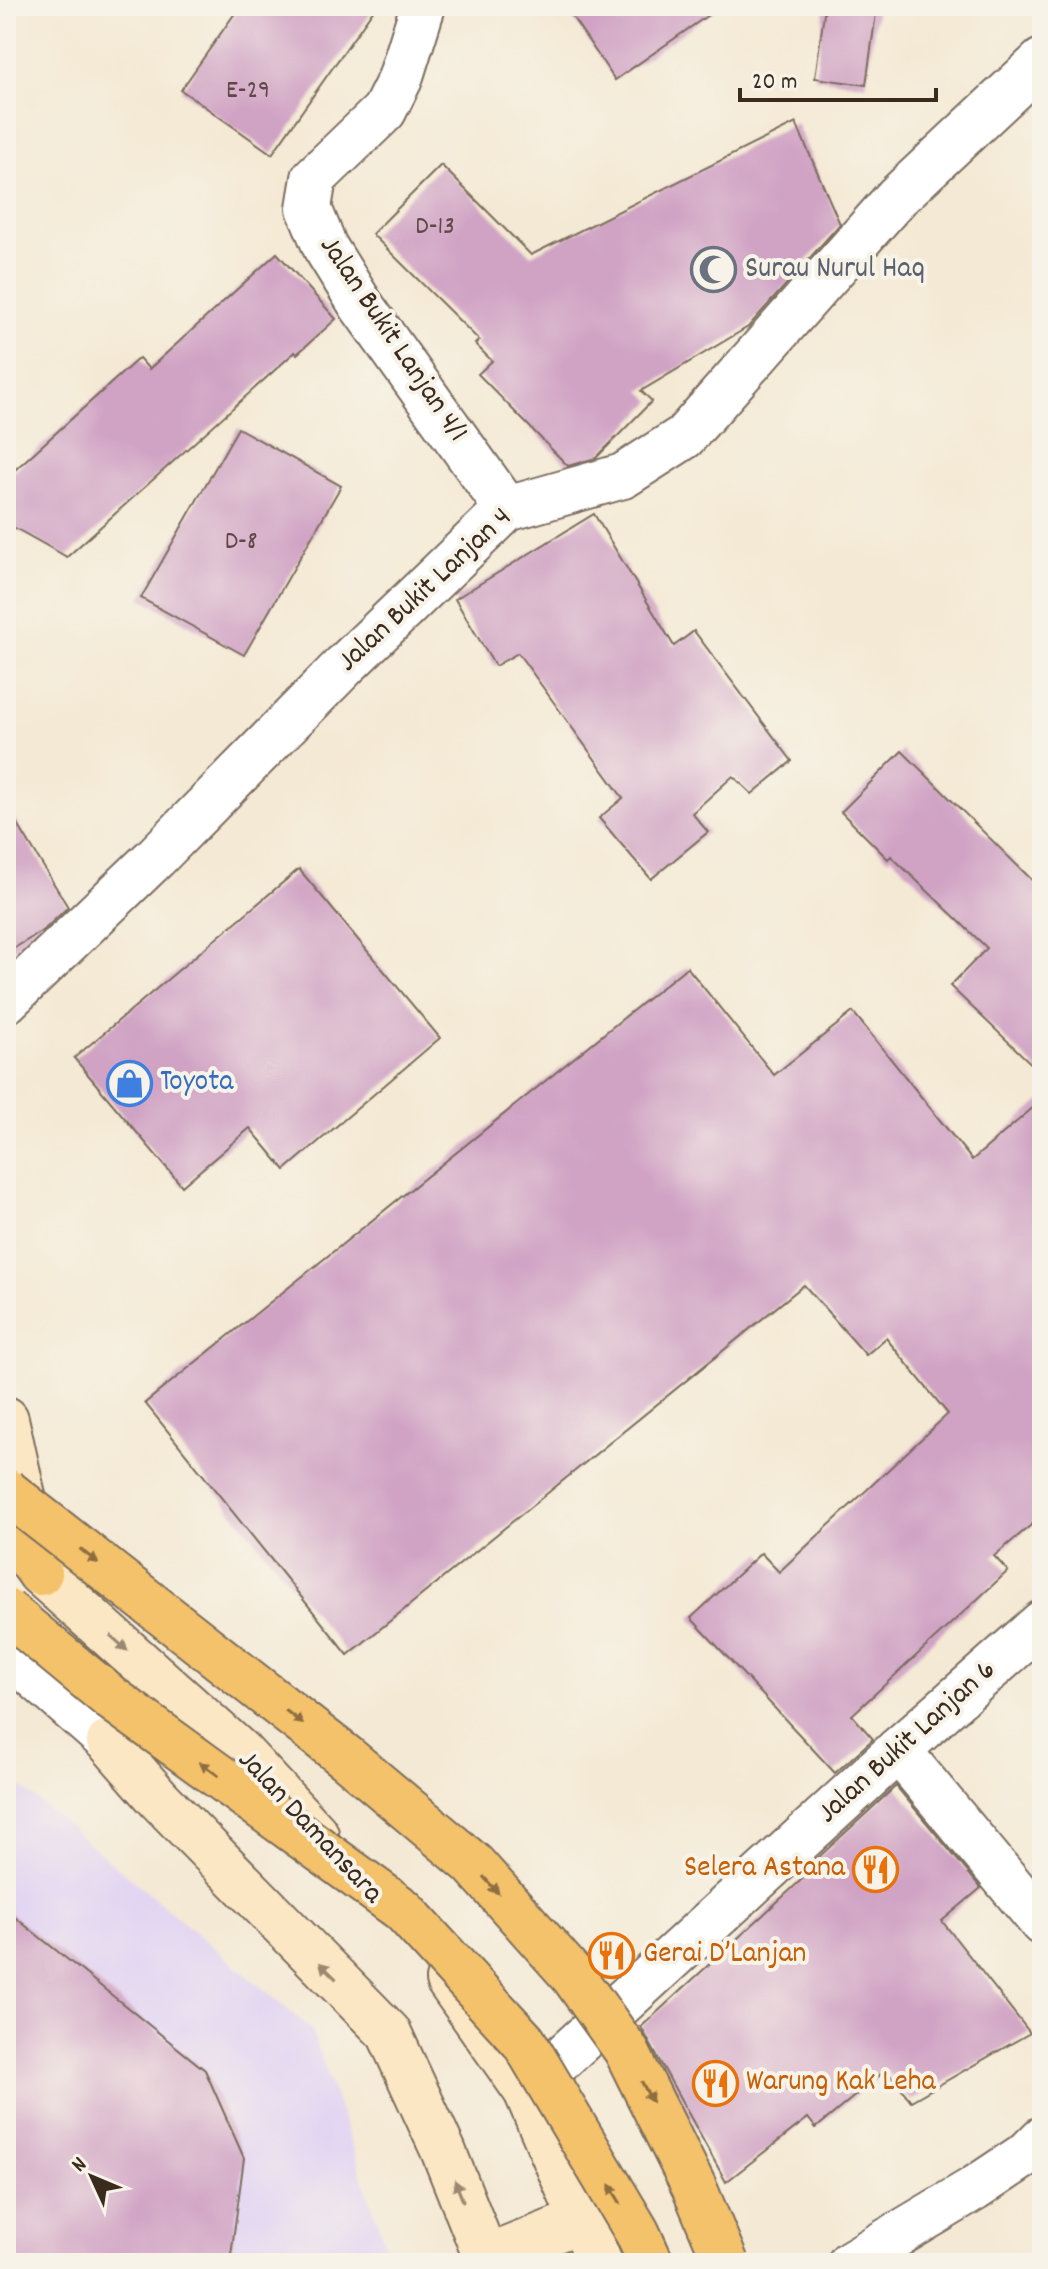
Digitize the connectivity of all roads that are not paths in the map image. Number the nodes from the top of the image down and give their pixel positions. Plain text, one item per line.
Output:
1 (423, 6) edge
2 (1042, 61) edge
3 (507, 509) junction
4 (6, 1001) edge
5 (6, 1419) edge
6 (6, 1491) edge
7 (6, 1527) edge
8 (40, 1573) junction
9 (6, 1611) edge
10 (1042, 1623) edge
11 (6, 1651) edge
12 (898, 1750) junction
13 (1042, 1923) edge
14 (526, 2091) junction
15 (1042, 2139) edge
16 (581, 2220) junction
17 (487, 2260) edge
18 (600, 2263) edge
19 (651, 2263) edge
20 (726, 2263) edge
21 (850, 2263) edge

1 - 3 street, Jalan Bukit Lanjan 4/1
2 - 3 street, Jalan Bukit Lanjan 4
3 - 4 street, Jalan Bukit Lanjan 4
5 - 8 street
6 -> 20 highway, bridge
7 - 8 highway
8 -> 14 street, Jalan Damansara
19 -> 9 highway, bridge
10 - 12 street, Jalan Bukit Lanjan 6
17 -> 11 street
12 - 13 street
12 - 14 street, Jalan Bukit Lanjan 6
14 - 16 street, Jalan Damansara
15 - 21 street
16 - 17 street
16 - 18 street, Jalan Damansara

